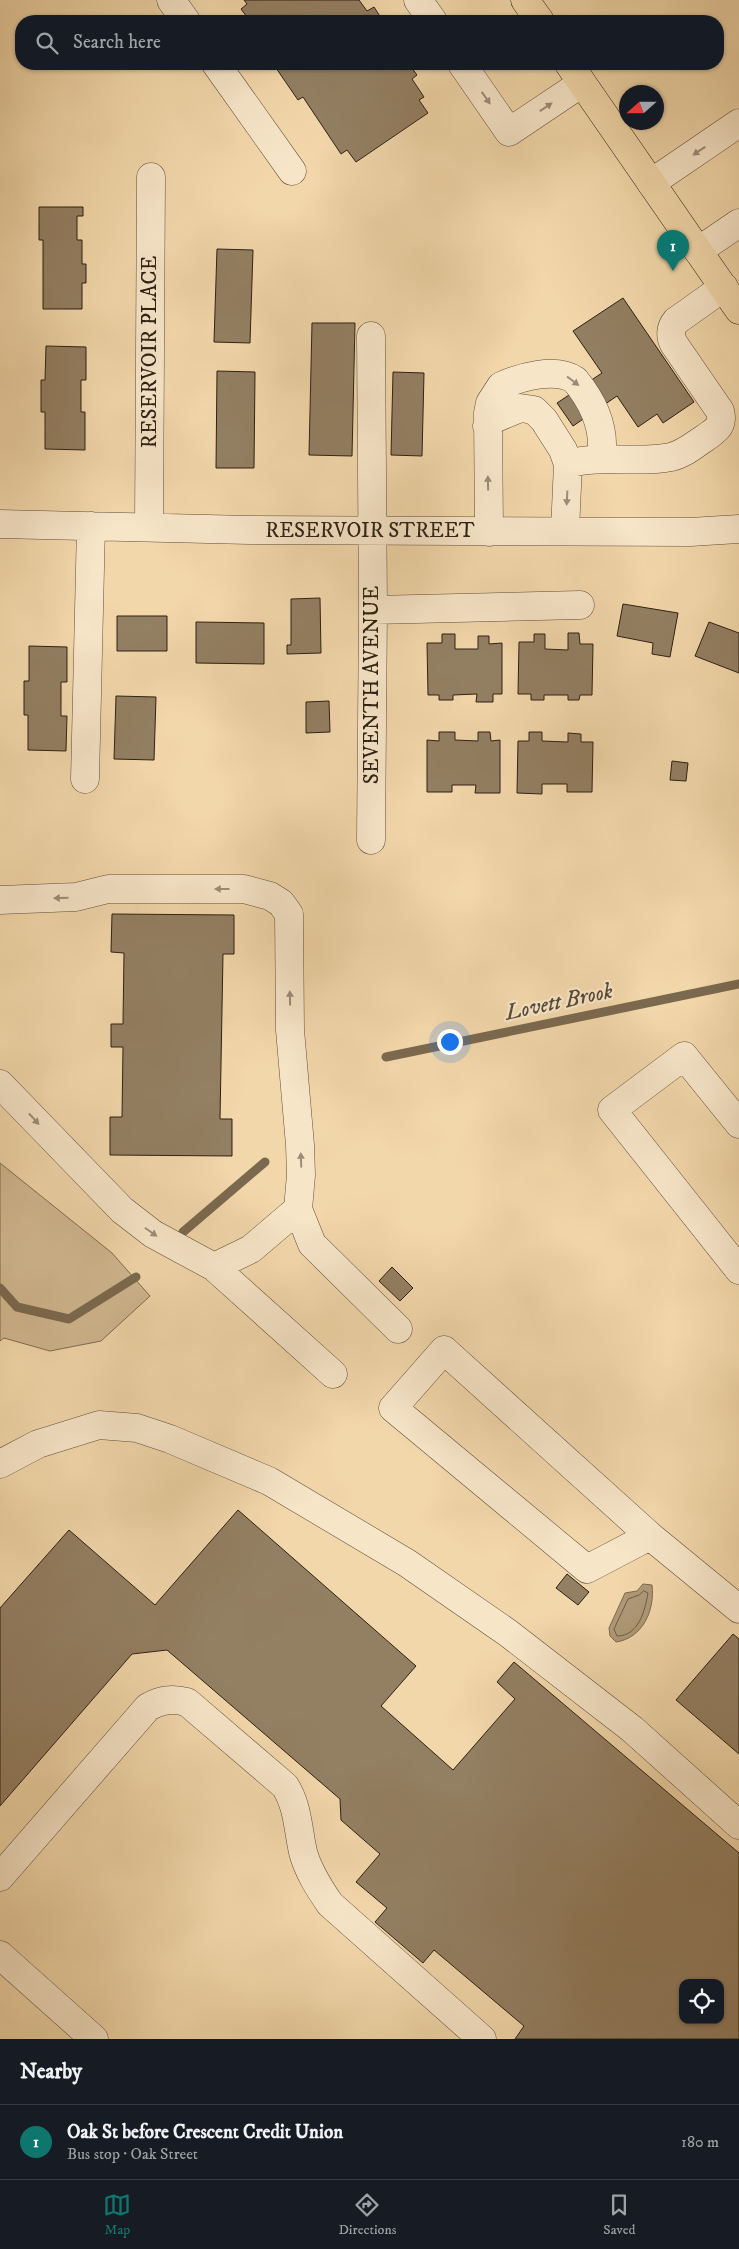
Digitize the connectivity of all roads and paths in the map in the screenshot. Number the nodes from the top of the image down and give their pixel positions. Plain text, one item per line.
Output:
1 (171, 0) edge
2 (418, 0) edge
3 (525, 0) edge
4 (182, 15) edge
5 (429, 15) edge
6 (536, 15) edge
7 (220, 70) edge
8 (466, 70) edge
9 (576, 73) edge
10 (739, 124) edge
11 (292, 171) dead end
12 (151, 177) dead end
13 (651, 184) junction
14 (739, 223) edge
15 (698, 251) junction
16 (724, 287) junction
17 (739, 310) edge
18 (371, 336) dead end
19 (487, 426) junction
20 (601, 459) junction
21 (568, 464) junction
22 (0, 524) edge
23 (91, 526) junction
24 (149, 527) junction
25 (739, 529) edge
26 (371, 531) junction
27 (565, 531) junction
28 (489, 532) junction
29 (580, 605) dead end
30 (373, 610) junction
31 (85, 779) dead end
32 (371, 840) dead end
33 (0, 900) edge
34 (0, 1084) edge
35 (739, 1124) edge
36 (298, 1209) junction
37 (214, 1267) junction
38 (739, 1270) edge
39 (398, 1329) dead end
40 (333, 1374) dead end
41 (0, 1464) edge
42 (650, 1536) junction
43 (739, 1609) edge
44 (739, 1825) edge
45 (0, 1877) edge
46 (0, 1955) edge
47 (94, 2039) edge
48 (482, 2039) edge

1 - 4 street
2 - 5 street
3 - 6 main road
7 - 11 street
8 -> 9 street
9 - 13 main road
10 -> 13 street
12 - 24 street, RESERVOIR PLACE
13 - 15 main road
14 - 15 street
15 - 16 main road
16 - 17 main road
16 - 20 street
18 - 26 street, SEVENTH AVENUE
19 -> 20 street
19 - 21 street
28 -> 19 street
20 - 21 street
21 -> 27 street
22 - 23 street, RESERVOIR STREET
23 - 24 street, RESERVOIR STREET
23 - 31 street
24 - 26 street, RESERVOIR STREET
25 - 27 street, RESERVOIR STREET
26 - 28 street, RESERVOIR STREET
26 - 30 street, SEVENTH AVENUE
27 - 28 street, RESERVOIR STREET
29 - 30 street
30 - 32 street, SEVENTH AVENUE
36 -> 33 street
34 -> 37 street
35 - 38 street
36 - 37 street
36 - 39 street
37 - 40 street
41 - 44 street
42 - 42 street
42 - 43 street
45 - 48 street
46 - 47 street

